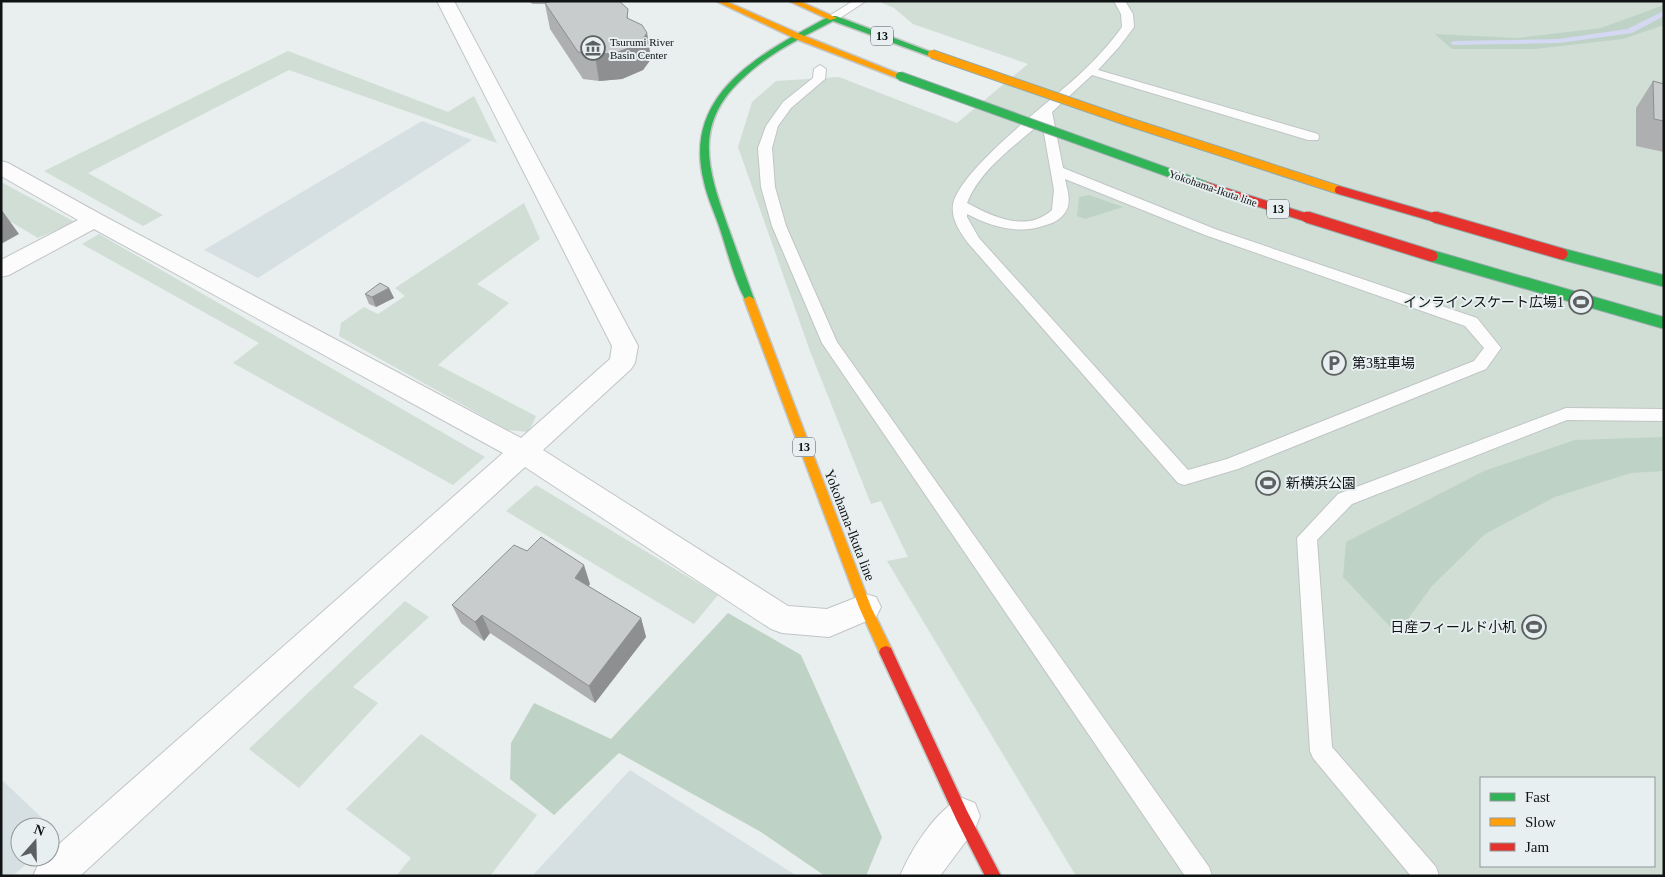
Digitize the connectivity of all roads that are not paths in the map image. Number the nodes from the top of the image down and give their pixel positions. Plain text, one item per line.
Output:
1 (445, 1) edge
2 (719, 1) edge
3 (792, 1) edge
4 (861, 1) edge
5 (1119, 1) edge
6 (833, 18) junction
7 (799, 37) junction
8 (820, 69) dead end
9 (1090, 71) junction
10 (1046, 112) junction
11 (1313, 137) dead end
12 (1, 167) edge
13 (1057, 170) junction
14 (960, 204) junction
15 (94, 220) junction
16 (1, 270) edge
17 (1664, 281) edge
18 (1664, 323) edge
19 (1664, 415) edge
20 (524, 452) junction
21 (865, 607) junction
22 (962, 816) junction
23 (52, 876) edge
24 (919, 876) edge
25 (993, 876) edge
26 (1200, 876) edge
27 (1427, 876) edge

1 - 20 street
2 - 7 main road
3 - 6 main road
4 - 6 lane
5 - 9 lane
6 - 7 main road, Yokohama-Ikuta line / 13
6 - 17 main road, 13, bridge
7 - 18 main road, Yokohama-Ikuta line / 13, bridge
7 - 21 main road, Yokohama-Ikuta line / 13
8 - 26 lane
9 - 10 lane
9 - 11 lane
10 - 13 lane
10 - 14 lane
12 - 15 street
13 - 14 lane
13 - 14 lane
15 - 16 street
15 - 20 street
19 - 27 lane
20 - 21 street
20 - 23 street
21 - 22 main road, Yokohama-Ikuta line / 13
22 - 24 street
22 - 25 main road, Yokohama-Ikuta line / 13

